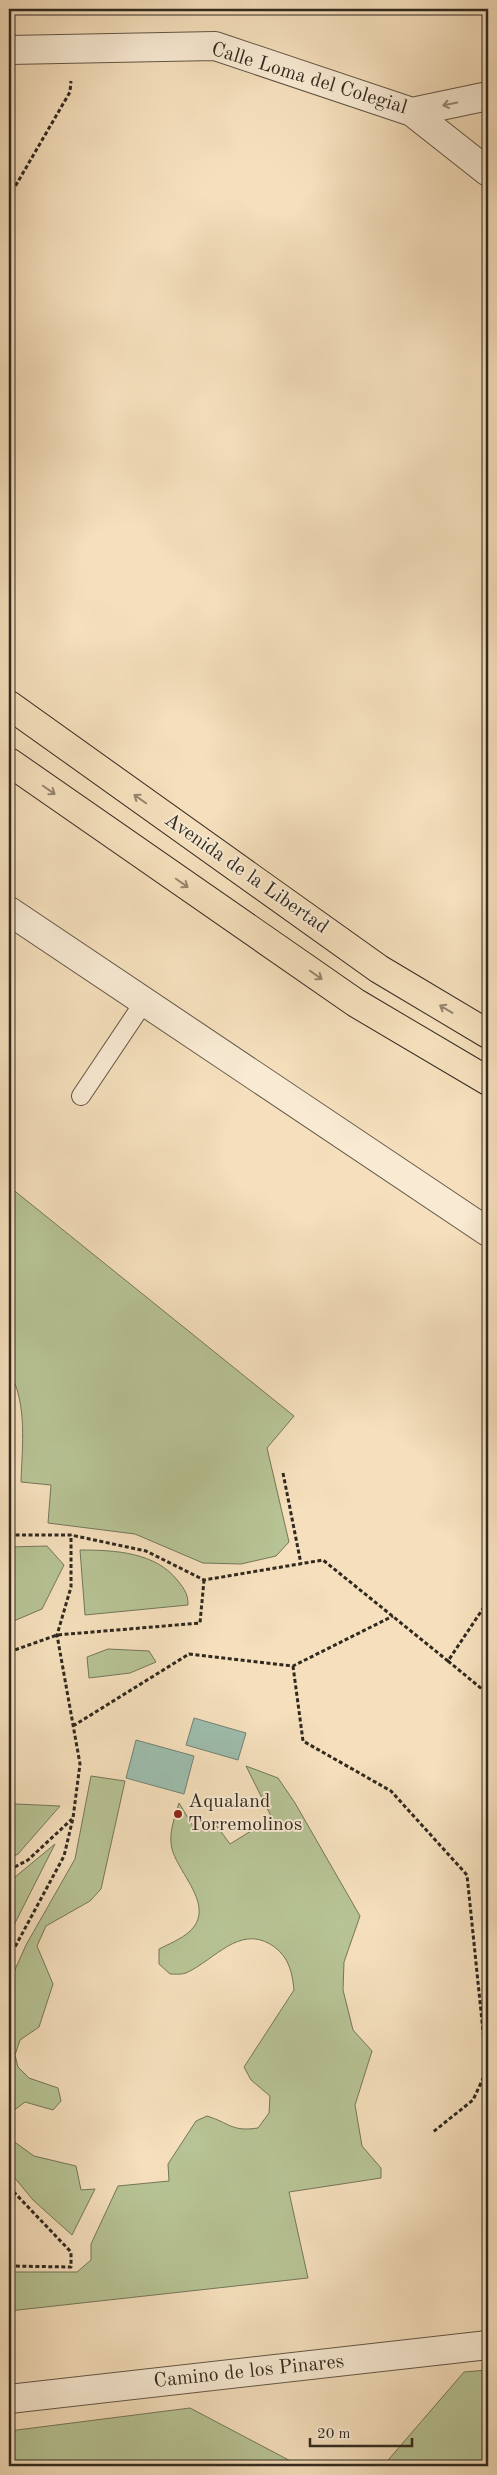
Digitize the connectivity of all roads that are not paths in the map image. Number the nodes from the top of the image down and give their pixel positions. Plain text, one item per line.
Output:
1 (9, 50) edge
2 (488, 96) edge
3 (412, 112) junction
4 (488, 172) edge
5 (9, 705) edge
6 (9, 762) edge
7 (9, 911) edge
8 (144, 1002) junction
9 (488, 1034) edge
10 (488, 1081) edge
11 (81, 1096) dead end
12 (488, 1232) edge
13 (488, 2345) edge
14 (9, 2399) edge

1 - 3 street, Calle Loma del Colegial
2 -> 3 street, Calle Loma del Colegial
3 - 4 street
9 -> 5 main road, Avenida de la Libertad
6 -> 10 main road
7 - 8 street
8 - 11 lane
8 - 12 street
13 - 14 street, Camino de los Pinares

